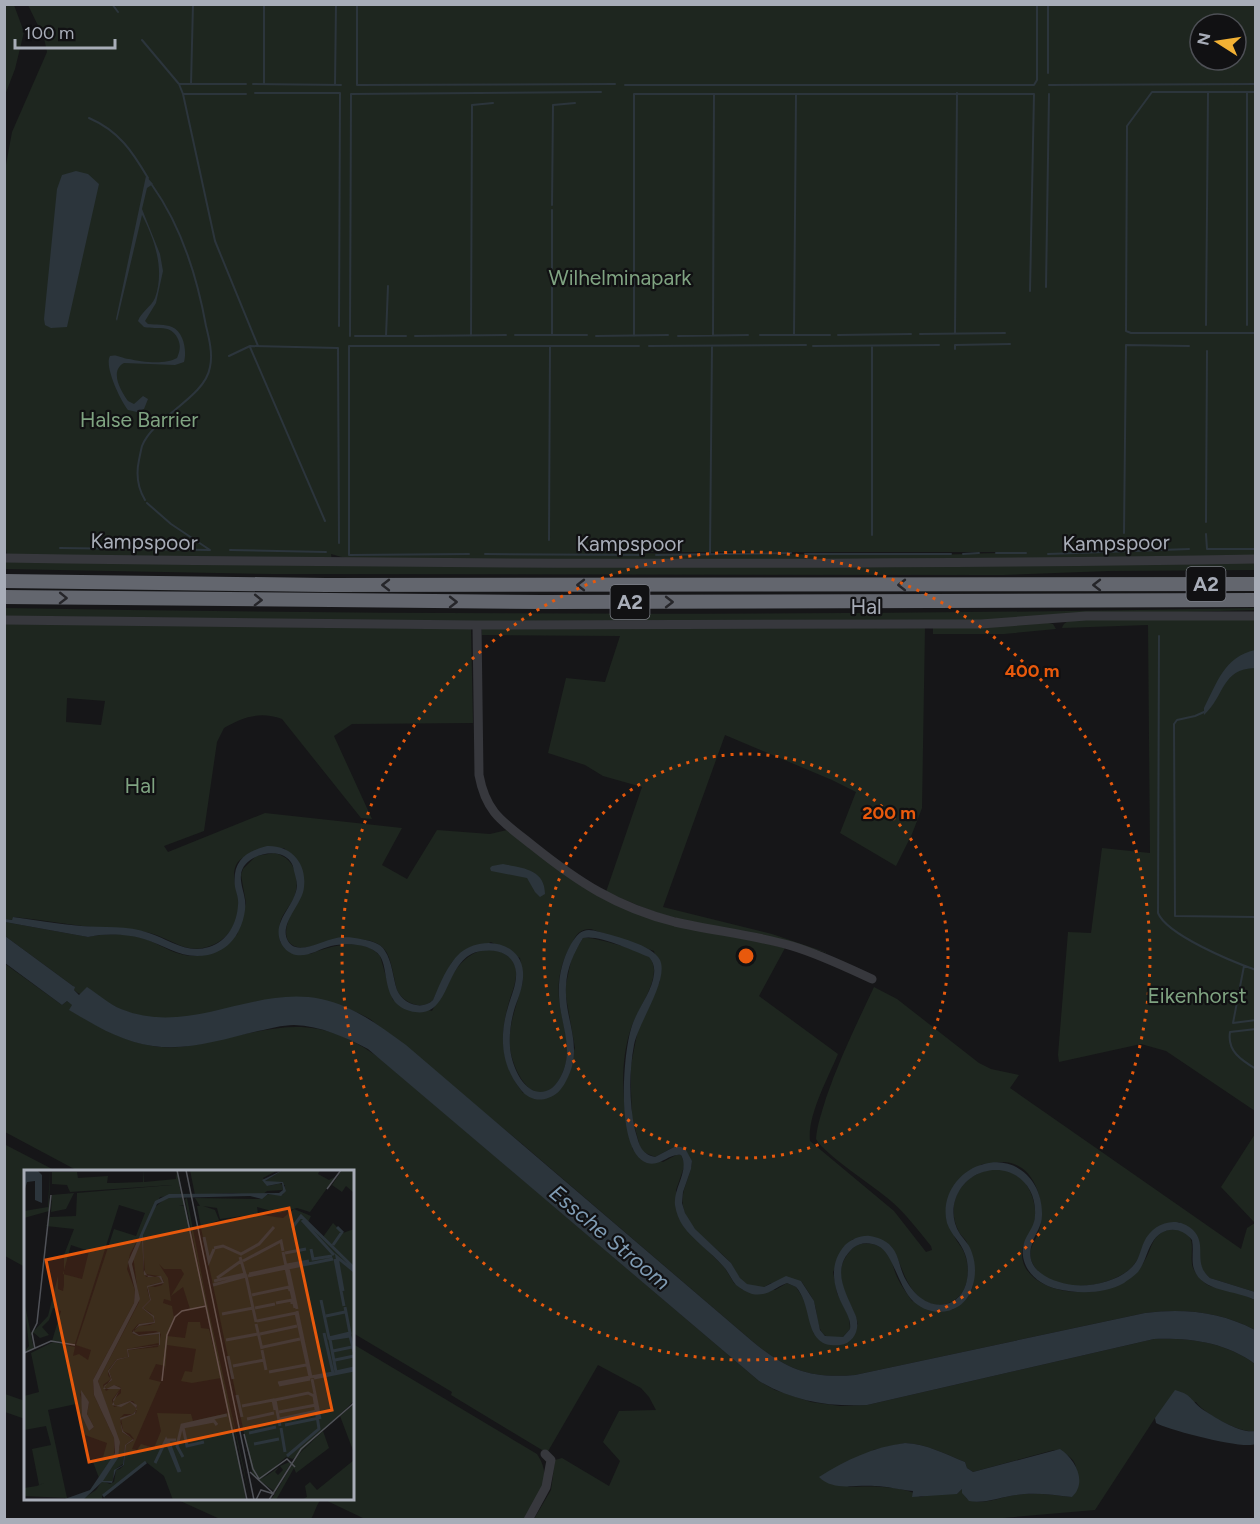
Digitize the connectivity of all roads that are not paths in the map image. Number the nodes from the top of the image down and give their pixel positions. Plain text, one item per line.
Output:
1 (4, 558) edge
2 (1256, 559) edge
3 (4, 581) edge
4 (1256, 584) edge
5 (4, 597) edge
6 (1256, 600) edge
7 (1256, 616) edge
8 (4, 620) edge
9 (477, 625) junction
10 (872, 980) dead end
11 (545, 1454) dead end
12 (528, 1520) edge

1 - 2 street, Kampspoor
4 -> 3 highway, A2
5 -> 6 highway, A2
7 - 9 street, Hal
8 - 9 street, Hal
9 - 10 street
11 - 12 street

